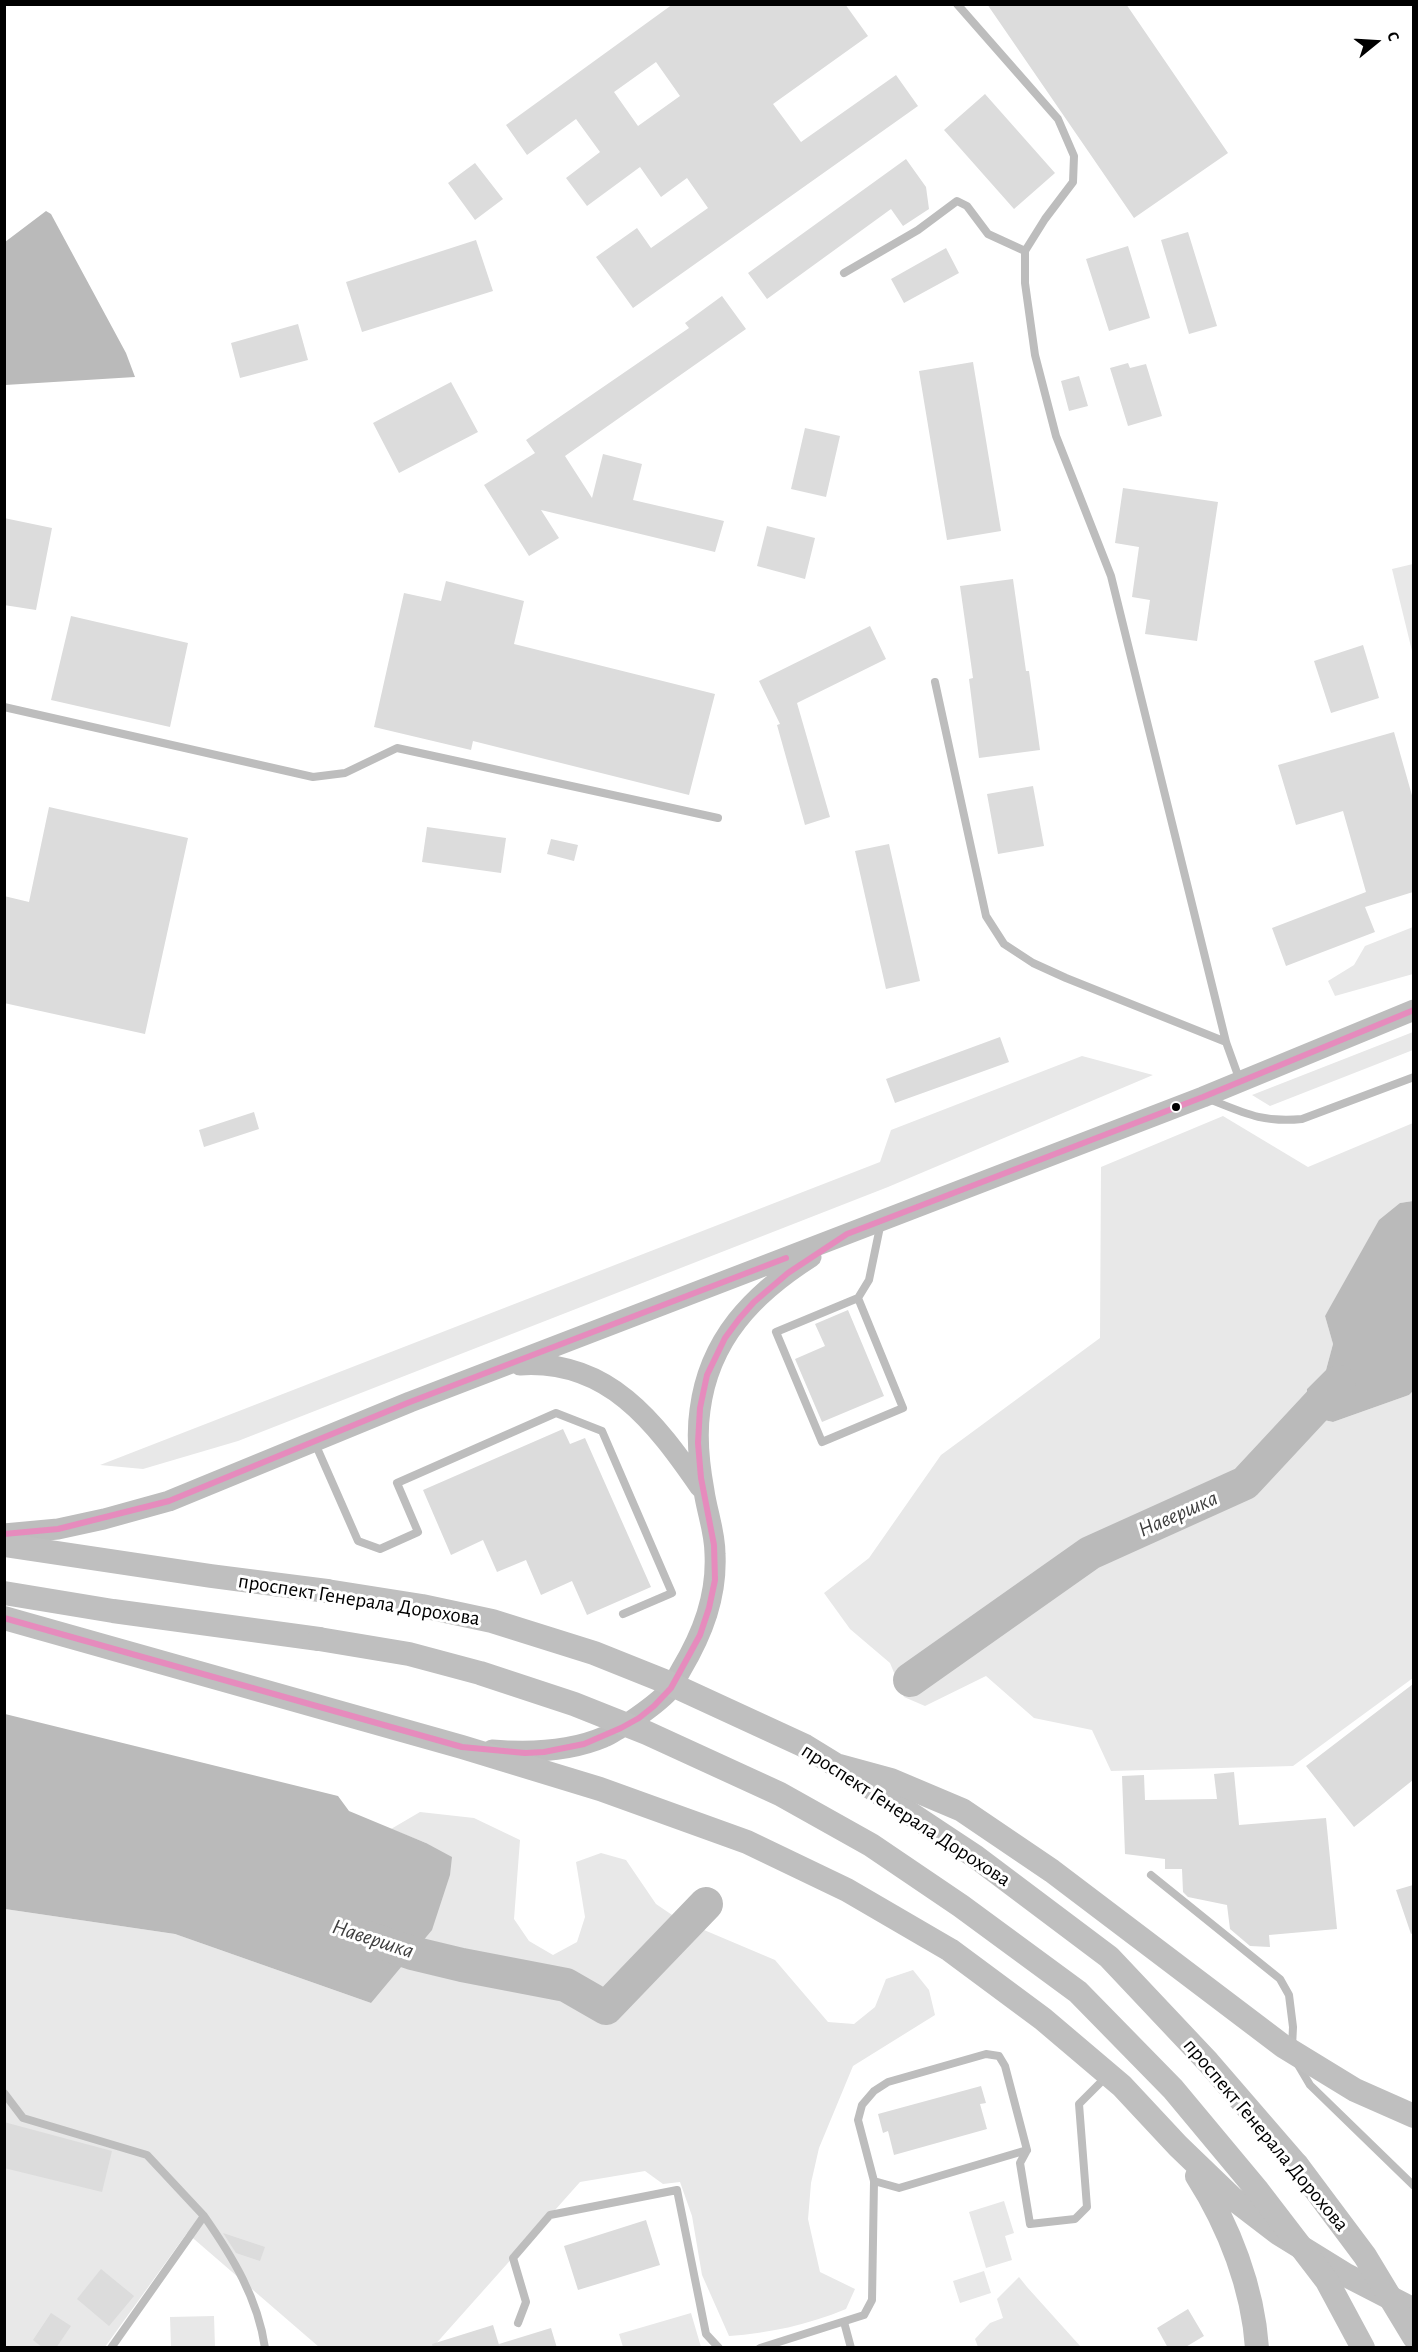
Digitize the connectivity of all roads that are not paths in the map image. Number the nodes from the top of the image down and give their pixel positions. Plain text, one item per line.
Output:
1 (957, 4) edge
2 (1025, 251) junction
3 (844, 273) dead end
4 (935, 682) dead end
5 (4, 707) edge
6 (718, 818) dead end
7 (1413, 1010) edge
8 (1226, 1042) junction
9 (1413, 1077) edge
10 (1240, 1081) junction
11 (1203, 1097) junction
12 (881, 1221) junction
13 (847, 1234) junction
14 (858, 1298) junction
15 (503, 1366) junction
16 (314, 1441) junction
17 (704, 1492) junction
18 (4, 1534) edge
19 (4, 1545) edge
20 (4, 1593) edge
21 (623, 1614) dead end
22 (4, 1618) edge
23 (462, 1747) junction
24 (836, 1765) junction
25 (1151, 1875) dead end
26 (1108, 2075) junction
27 (4, 2093) edge
28 (1413, 2116) edge
29 (1178, 2146) junction
30 (1027, 2150) junction
31 (874, 2181) junction
32 (1413, 2186) edge
33 (204, 2216) junction
34 (1413, 2310) edge
35 (844, 2322) junction
36 (518, 2324) dead end
37 (1413, 2337) edge
38 (111, 2348) edge
39 (265, 2348) edge
40 (719, 2348) edge
41 (759, 2348) edge
42 (851, 2348) edge
43 (1257, 2348) edge
44 (1363, 2348) edge

1 - 2 lane
2 - 3 lane
2 - 8 lane
4 - 8 lane
5 - 6 lane
7 - 10 street
8 - 10 lane
9 - 11 lane
10 - 11 street
11 - 12 street
12 - 13 street
12 - 14 lane
13 - 15 street
13 - 17 street
14 - 14 lane
15 - 16 street
15 - 17 street
16 - 18 street
16 - 21 lane
17 - 23 street
19 - 24 main road, проспект Генерала Дорохова, bridge
20 - 44 main road, проспект Генерала Дорохова, bridge
22 - 23 main road
23 - 26 main road
24 - 28 main road, bridge
24 - 37 main road, проспект Генерала Дорохова, bridge
25 - 32 lane
26 - 29 main road
26 - 30 lane
27 - 33 lane
29 - 34 main road
29 - 43 main road
30 - 31 lane
30 - 31 lane
31 - 35 lane
33 - 38 lane
33 - 39 lane
35 - 41 lane
35 - 42 lane
36 - 40 lane

